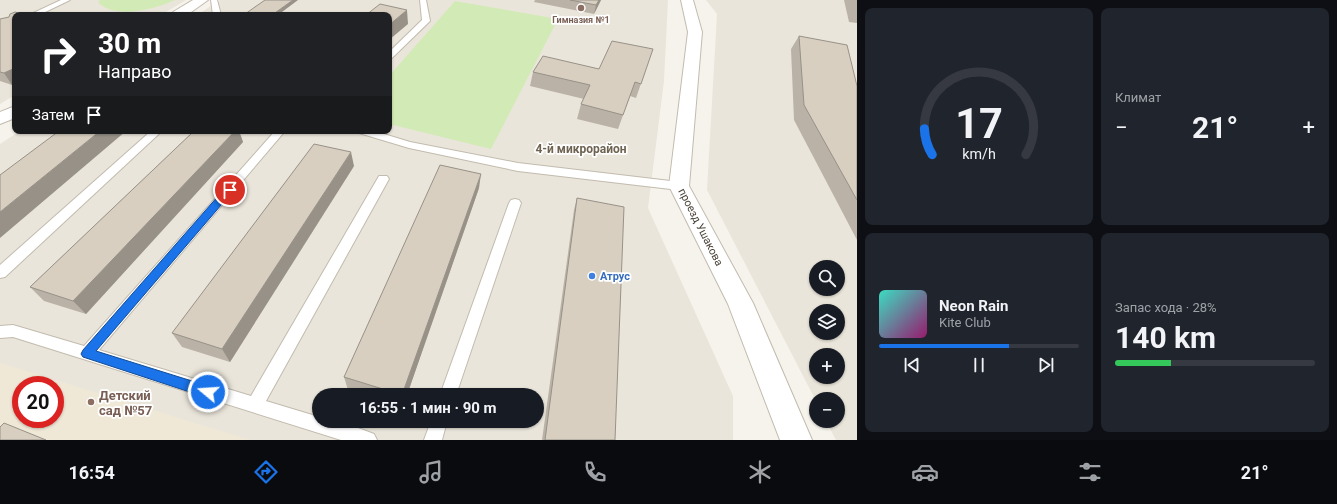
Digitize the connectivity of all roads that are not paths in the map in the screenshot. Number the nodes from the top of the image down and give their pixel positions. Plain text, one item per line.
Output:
1 (67, 0) edge
2 (202, 0) edge
3 (214, 0) edge
4 (423, 0) edge
5 (687, 0) edge
6 (40, 12) edge
7 (183, 12) edge
8 (216, 12) edge
9 (392, 53) edge
10 (12, 112) edge
11 (0, 118) edge
12 (154, 134) edge
13 (277, 134) edge
14 (373, 134) edge
15 (383, 179) dead end
16 (679, 186) junction
17 (515, 203) dead end
18 (0, 273) edge
19 (0, 332) edge
20 (87, 354) junction
21 (450, 388) edge
22 (254, 406) junction
23 (437, 428) edge
24 (368, 440) edge
25 (433, 440) edge
26 (796, 440) edge

1 - 6 lane
2 - 7 street
3 - 8 lane
4 - 9 lane
5 - 16 street, проезд Ушакова
10 - 11 street
12 - 18 lane
13 - 20 lane
14 - 16 lane
15 - 22 lane
16 - 26 street, проезд Ушакова
17 - 21 lane
19 - 20 lane
20 - 22 lane
22 - 24 lane
23 - 25 lane

